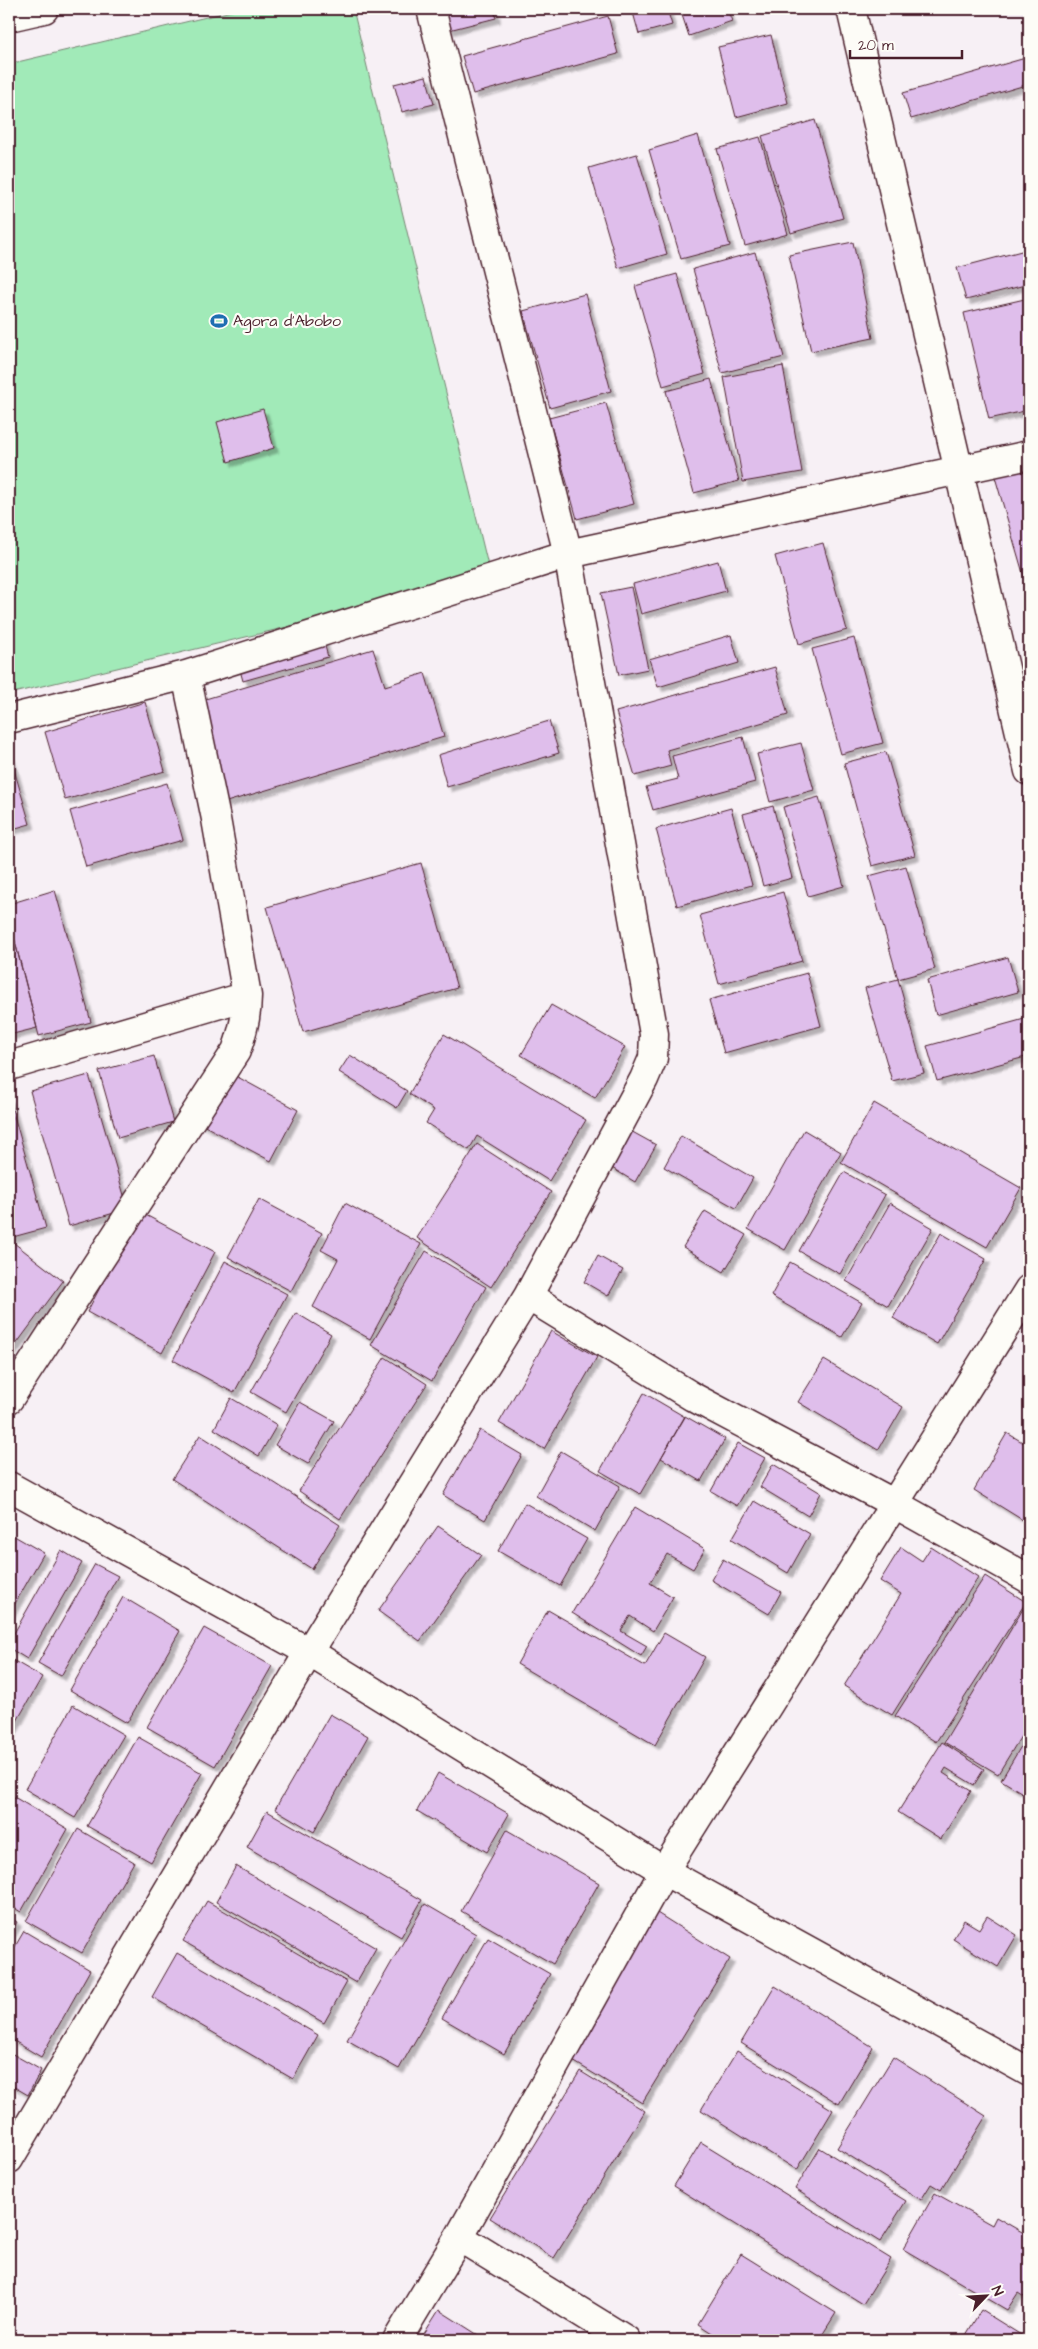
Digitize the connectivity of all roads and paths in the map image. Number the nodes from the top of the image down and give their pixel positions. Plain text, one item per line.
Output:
1 (44, 9) edge
2 (431, 9) edge
3 (851, 9) edge
4 (9, 17) edge
5 (1029, 454) edge
6 (960, 468) junction
7 (568, 554) junction
8 (186, 675) junction
9 (9, 719) edge
10 (1029, 771) edge
11 (247, 996) junction
12 (9, 1066) edge
13 (1029, 1290) edge
14 (528, 1296) junction
15 (9, 1399) edge
16 (9, 1486) edge
17 (895, 1504) junction
18 (1029, 1578) edge
19 (309, 1652) junction
20 (664, 1871) junction
21 (1029, 2072) edge
22 (9, 2159) edge
23 (459, 2237) junction
24 (398, 2340) edge
25 (626, 2340) edge

1 - 4 street
2 - 7 street
3 - 6 street
5 - 6 street
6 - 7 street
6 - 10 street
7 - 8 street
7 - 14 street
8 - 9 street
8 - 11 street
11 - 12 street
11 - 15 street
13 - 17 street
14 - 17 street
14 - 19 street
16 - 19 street
17 - 18 street
17 - 20 street
19 - 20 street
19 - 22 street
20 - 21 street
20 - 23 street
23 - 24 street
23 - 25 street

